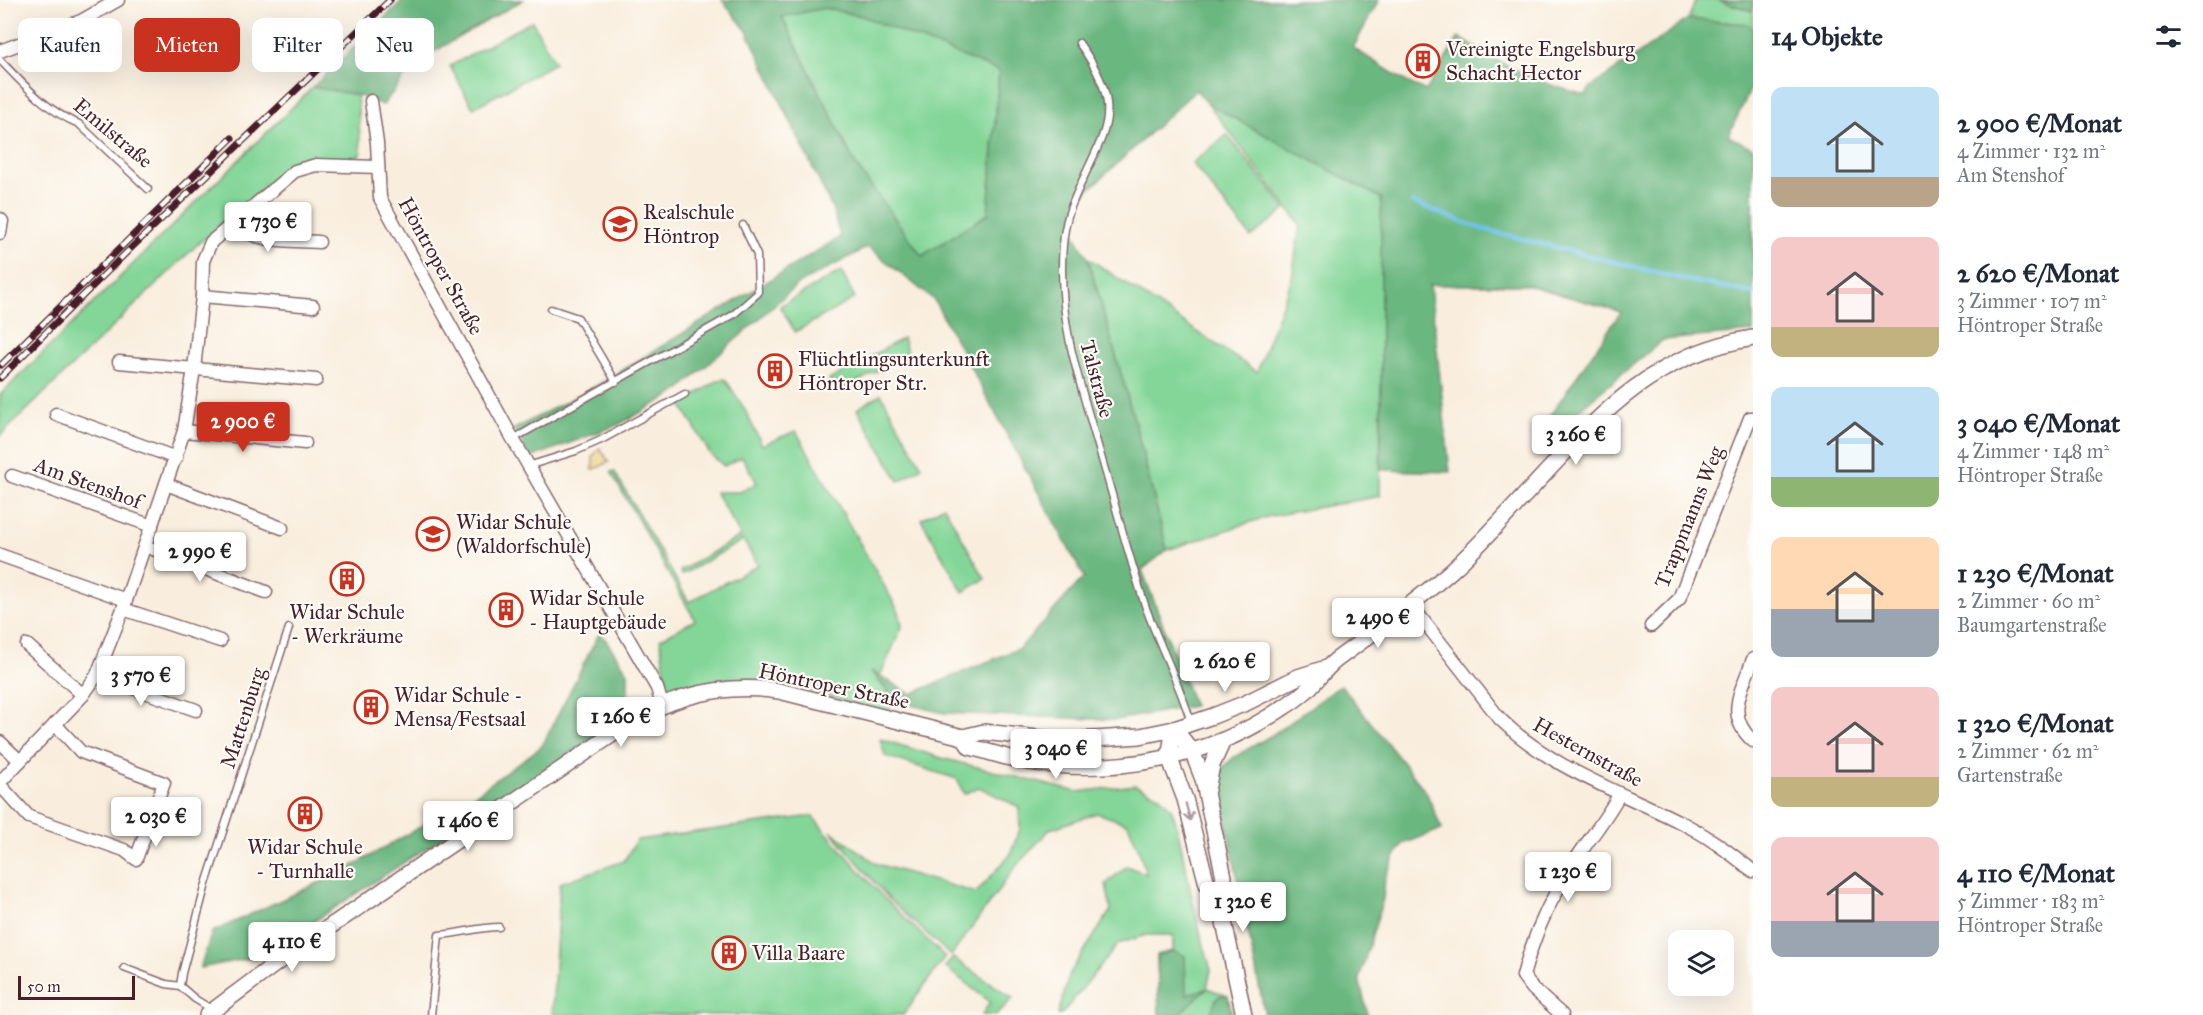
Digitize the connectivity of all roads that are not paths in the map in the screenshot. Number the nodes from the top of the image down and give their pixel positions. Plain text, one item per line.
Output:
1 (118, 0) edge
2 (1079, 43) dead end
3 (0, 51) edge
4 (0, 60) edge
5 (370, 101) dead end
6 (378, 167) junction
7 (148, 189) dead end
8 (0, 219) edge
9 (234, 223) junction
10 (743, 225) dead end
11 (0, 233) edge
12 (319, 242) dead end
13 (202, 296) junction
14 (313, 306) dead end
15 (551, 309) dead end
16 (1753, 338) edge
17 (119, 362) dead end
18 (194, 369) junction
19 (316, 380) dead end
20 (616, 382) junction
21 (685, 394) dead end
22 (56, 414) dead end
23 (1753, 418) edge
24 (184, 431) junction
25 (513, 439) junction
26 (305, 443) dead end
27 (176, 458) junction
28 (528, 466) junction
29 (12, 476) dead end
30 (166, 484) junction
31 (152, 526) junction
32 (282, 528) dead end
33 (145, 546) junction
34 (0, 555) edge
35 (266, 592) dead end
36 (124, 604) junction
37 (1411, 604) junction
38 (1651, 626) dead end
39 (289, 628) dead end
40 (220, 641) dead end
41 (27, 645) dead end
42 (1753, 659) edge
43 (1326, 668) junction
44 (97, 675) junction
45 (83, 695) junction
46 (662, 705) junction
47 (196, 710) dead end
48 (1191, 723) junction
49 (55, 724) junction
50 (1174, 729) junction
51 (963, 737) junction
52 (1223, 741) junction
53 (1753, 741) edge
54 (0, 742) edge
55 (1192, 751) junction
56 (1169, 757) junction
57 (20, 761) junction
58 (0, 784) edge
59 (1207, 793) junction
60 (1619, 795) junction
61 (1753, 871) edge
62 (1218, 894) junction
63 (499, 927) dead end
64 (124, 968) dead end
65 (180, 986) junction
66 (214, 1013) edge
67 (431, 1015) edge
68 (1244, 1015) edge
69 (1562, 1015) edge

1 - 3 street
2 - 48 lane, Talstraße
4 - 7 lane, Emilstraße
5 - 6 street, Höntroper Straße
6 - 9 street, Am Stenshof
6 - 25 street, Höntroper Straße
8 - 11 street
9 - 12 street
9 - 13 street, Am Stenshof
10 - 20 lane
13 - 14 street
13 - 18 street, Am Stenshof
15 - 20 lane
16 - 37 street, Höntroper Straße
17 - 18 street
18 - 19 street
18 - 24 street, Am Stenshof
20 - 25 lane
21 - 28 lane
22 - 27 street
23 - 38 street, Trappmanns Weg
24 - 26 street
24 - 27 street, Am Stenshof
25 - 28 street, Höntroper Straße
27 - 30 street, Am Stenshof
28 - 46 street, Höntroper Straße
29 - 31 street, Am Stenshof
30 - 31 street, Am Stenshof
30 - 32 street, Am Stenshof
31 - 33 street, Am Stenshof
33 - 35 street
33 - 36 street, Am Stenshof
34 - 36 street
36 - 40 street
36 - 44 street, Am Stenshof
37 - 43 street, Höntroper Straße
37 - 60 street, Hesternstraße
39 - 65 lane, Mattenburg
41 - 45 street
42 - 53 street
43 - 48 street, Höntroper Straße
43 - 52 street, Höntroper Straße
44 - 45 street, Am Stenshof
44 - 47 street
45 - 49 street, Am Stenshof
46 - 51 street, Höntroper Straße
46 - 66 street, Höntroper Straße
48 - 50 street, Höntroper Straße
49 - 57 street, Am Stenshof
49 - 58 street, Am Stenshof
50 - 51 street, Höntroper Straße
50 - 55 street
50 - 56 street
51 - 56 street, Höntroper Straße
52 - 55 street, Höntroper Straße
52 - 59 street
54 - 57 street
55 - 56 street, Höntroper Straße
55 - 59 street
56 -> 62 street
57 - 58 street, Am Stenshof
59 - 62 street
60 - 61 street, Hesternstraße
60 - 69 street
62 - 68 street
63 - 67 lane
64 - 65 lane
65 - 66 lane

